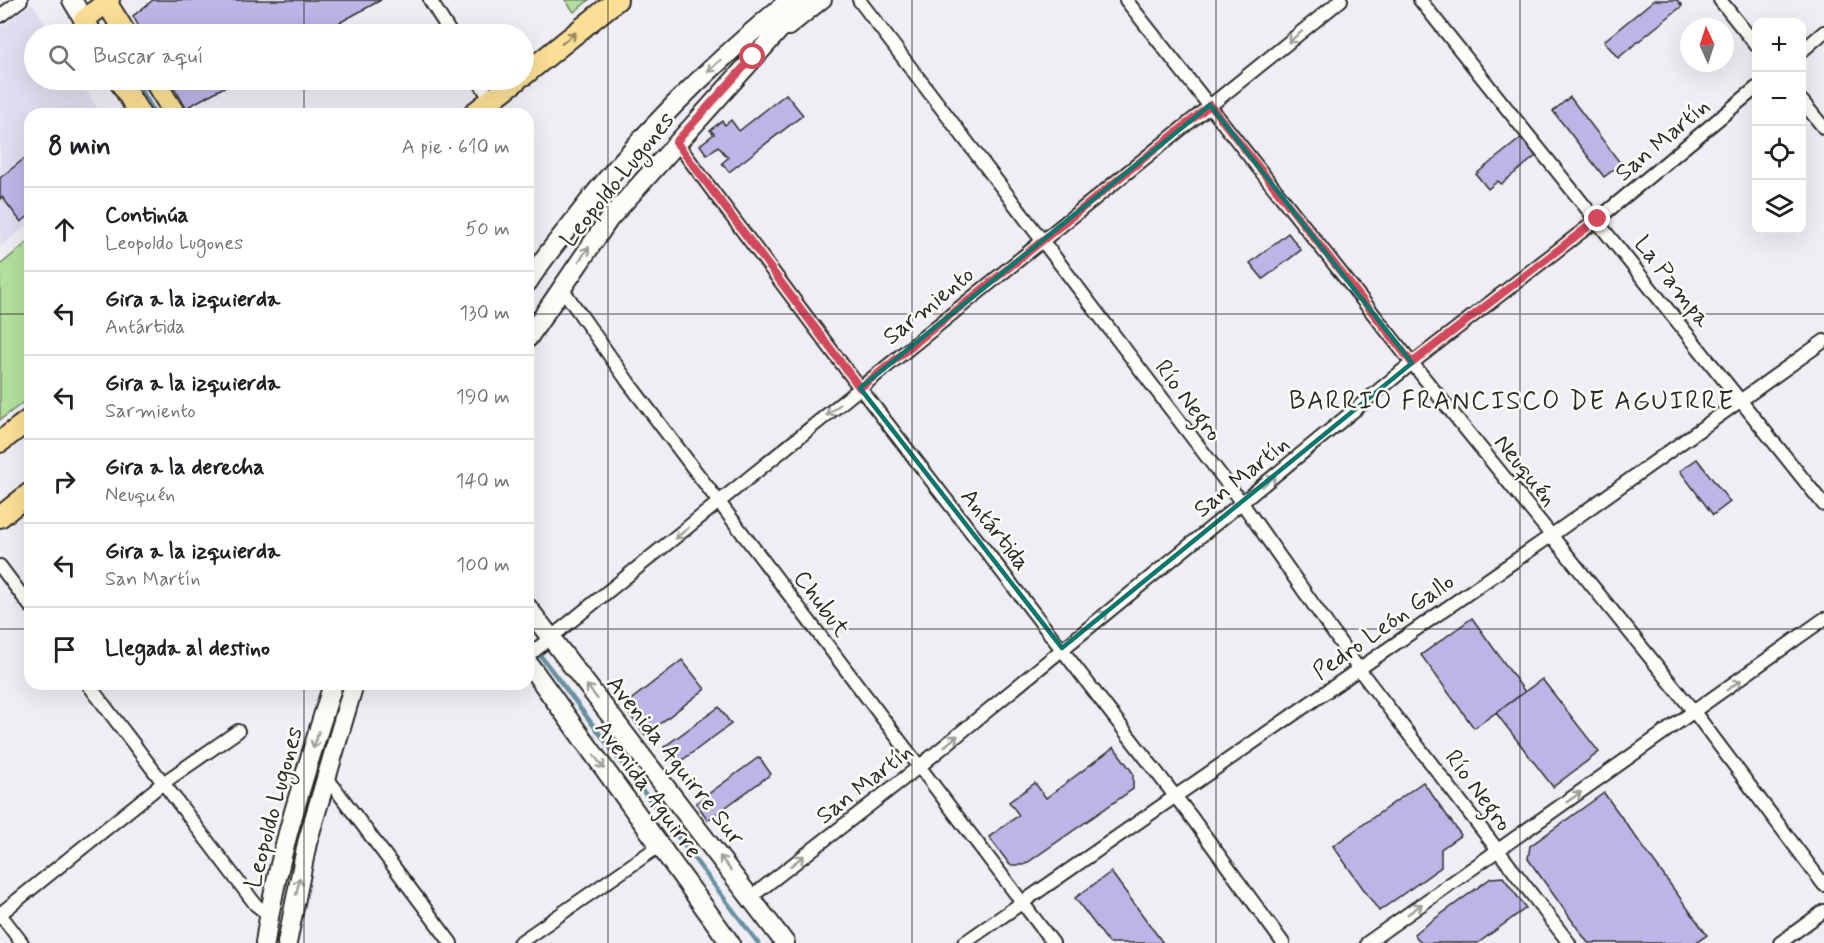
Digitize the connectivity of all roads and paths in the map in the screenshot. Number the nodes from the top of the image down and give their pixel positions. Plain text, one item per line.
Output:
1 (21, 0) edge
2 (72, 0) edge
3 (430, 0) edge
4 (617, 0) edge
5 (790, 0) edge
6 (806, 0) edge
7 (825, 0) edge
8 (859, 0) edge
9 (1126, 0) edge
10 (1341, 0) edge
11 (1420, 0) edge
12 (1720, 0) edge
13 (107, 1) edge
14 (0, 16) edge
15 (86, 24) edge
16 (90, 24) edge
17 (120, 24) edge
18 (445, 24) edge
19 (1824, 32) edge
20 (1752, 40) edge
21 (1806, 48) edge
22 (753, 57) junction
23 (534, 67) edge
24 (125, 90) edge
25 (159, 90) edge
26 (484, 90) edge
27 (504, 90) edge
28 (1752, 91) edge
29 (491, 100) junction
30 (1210, 105) junction
31 (1806, 106) edge
32 (136, 108) edge
33 (171, 108) edge
34 (481, 108) edge
35 (1824, 128) edge
36 (676, 142) junction
37 (1598, 219) junction
38 (1041, 240) junction
39 (534, 274) edge
40 (561, 287) junction
41 (534, 329) edge
42 (1824, 341) edge
43 (1412, 363) junction
44 (860, 388) junction
45 (1740, 400) junction
46 (24, 426) edge
47 (0, 442) edge
48 (24, 498) edge
49 (719, 503) junction
50 (1242, 503) junction
51 (1824, 505) edge
52 (0, 518) edge
53 (1552, 535) junction
54 (0, 566) edge
55 (24, 598) edge
56 (534, 618) edge
57 (1824, 620) edge
58 (548, 642) junction
59 (1062, 648) junction
60 (534, 654) edge
61 (534, 665) edge
62 (1359, 668) junction
63 (93, 690) edge
64 (331, 690) edge
65 (352, 690) edge
66 (1695, 713) junction
67 (238, 731) dead end
68 (920, 766) junction
69 (325, 775) junction
70 (163, 783) junction
71 (1175, 796) junction
72 (659, 846) junction
73 (1498, 850) junction
74 (1824, 885) edge
75 (751, 897) junction
76 (1022, 903) junction
77 (1824, 911) edge
78 (0, 914) edge
79 (269, 915) junction
80 (22, 943) edge
81 (265, 943) edge
82 (287, 943) edge
83 (451, 943) edge
84 (519, 943) edge
85 (730, 943) edge
86 (785, 943) edge
87 (964, 943) edge
88 (1053, 943) edge
89 (1283, 943) edge
90 (1367, 943) edge
91 (1569, 943) edge
92 (1780, 943) edge

1 - 14 street
2 - 15 main road
3 - 18 street
23 -> 4 main road
5 -> 39 main road, Leopoldo Lugones
6 - 22 main road, Leopoldo Lugones
7 - 22 street
8 - 38 street, Río Negro
9 - 30 street, Neuquén
10 -> 30 street, Sarmiento
11 - 37 street, La Pampa
12 - 20 street
13 - 16 main road
13 - 17 main road
19 - 21 street
22 - 36 main road, Leopoldo Lugones
24 - 32 main road
25 - 33 main road
26 - 29 street
27 - 29 main road
28 - 37 street, San Martín
29 - 34 main road
30 - 38 street, Sarmiento
30 - 43 street, Neuquén
31 - 35 street
40 -> 36 main road, Leopoldo Lugones
36 - 44 street, Antártida
37 - 43 street, San Martín
37 - 45 street, La Pampa
38 - 44 street, Sarmiento
38 - 50 street, Río Negro
40 - 41 main road, Leopoldo Lugones
40 - 49 street, Chubut
42 - 45 street, Pedro León Gallo
50 -> 43 street, San Martín
43 - 53 street, Neuquén
44 -> 49 street, Sarmiento
44 - 59 street, Antártida
45 - 51 street, La Pampa
45 - 53 street, Pedro León Gallo
46 - 47 main road
48 - 52 main road
49 -> 58 street, Sarmiento
49 - 68 street, Chubut
59 -> 50 street, San Martín
50 - 62 street, Río Negro
53 - 62 street, Pedro León Gallo
53 - 66 street, Neuquén
54 - 55 street
56 - 58 main road, Avenida Aguirre Sur
66 -> 57 street
58 - 60 street, Sarmiento
75 -> 58 main road, Avenida Aguirre Sur
68 -> 59 street, San Martín
59 - 71 street, Antártida
61 -> 72 main road, Avenida Aguirre
62 - 71 street, Pedro León Gallo
62 - 73 street, Río Negro
63 - 70 street
64 -> 79 main road, Leopoldo Lugones
65 - 69 main road, Leopoldo Lugones
73 -> 66 street
66 - 74 street, Neuquén
67 - 70 street
75 -> 68 street, San Martín
68 - 76 street, Chubut
82 -> 69 main road, Leopoldo Lugones
69 - 83 street
70 - 78 street
70 - 79 street
71 - 76 street, Pedro León Gallo
71 - 89 street, Antártida
72 - 84 street
72 - 85 main road, Avenida Aguirre
90 -> 73 street
73 - 91 street, Río Negro
75 - 86 main road, Avenida Aguirre Sur
76 - 87 street, Pedro León Gallo
76 - 88 street, Chubut
77 - 92 street
78 - 80 street
79 - 81 main road, Leopoldo Lugones

